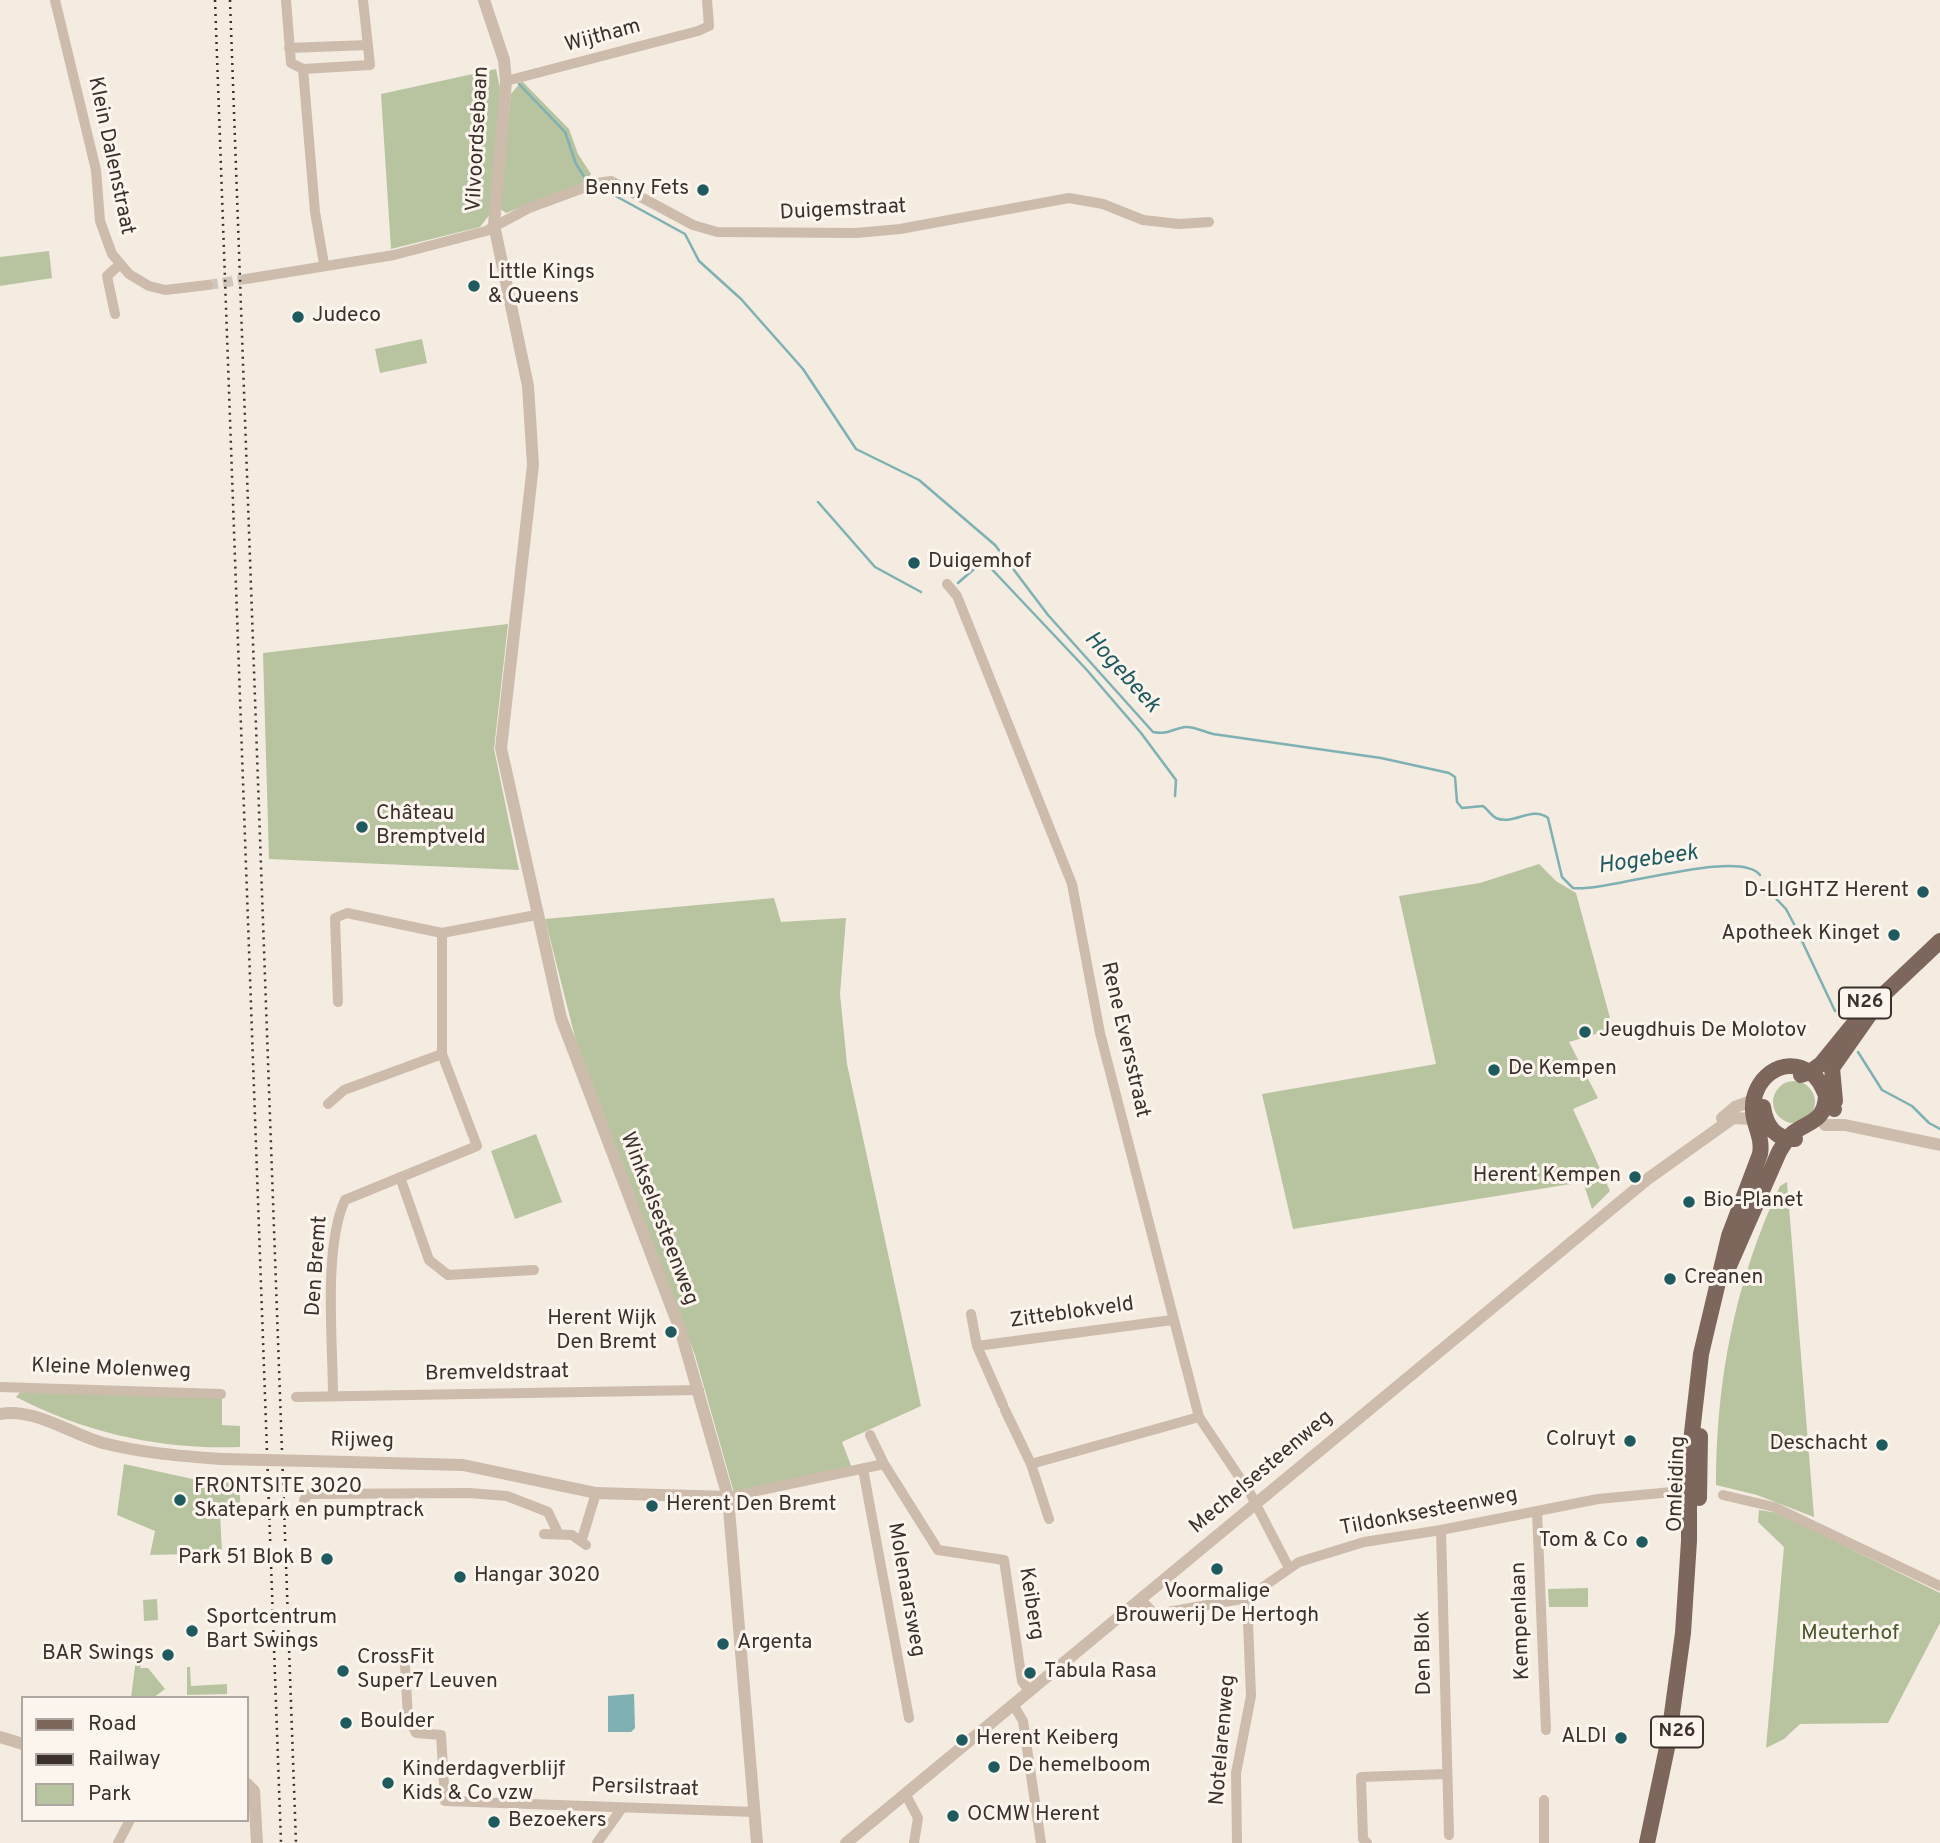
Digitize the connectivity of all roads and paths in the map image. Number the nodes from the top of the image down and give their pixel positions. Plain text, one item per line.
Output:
1 (55, 0) edge
2 (286, 0) edge
3 (363, 0) edge
4 (484, 0) edge
5 (707, 0) edge
6 (368, 45) junction
7 (289, 48) junction
8 (303, 69) junction
9 (506, 81) junction
10 (1209, 222) dead end
11 (494, 225) junction
12 (324, 264) junction
13 (119, 265) junction
14 (247, 279) tunnel mouth
15 (208, 285) tunnel mouth
16 (115, 314) dead end
17 (947, 584) dead end
18 (516, 615) joint
19 (536, 915) junction
20 (442, 933) junction
21 (1940, 941) edge
22 (1884, 994) junction
23 (338, 1002) dead end
24 (442, 1054) junction
25 (1793, 1066) junction
26 (1811, 1072) junction
27 (1754, 1100) junction
28 (1830, 1103) junction
29 (328, 1104) dead end
30 (1761, 1121) junction
31 (1825, 1125) junction
32 (1894, 1134) junction
33 (1705, 1135) junction
34 (1797, 1136) junction
35 (1940, 1145) edge
36 (400, 1177) junction
37 (534, 1270) dead end
38 (971, 1314) dead end
39 (1172, 1320) junction
40 (977, 1346) junction
41 (0, 1387) edge
42 (699, 1390) junction
43 (221, 1394) dead end
44 (334, 1396) junction
45 (296, 1397) dead end
46 (0, 1414) edge
47 (1199, 1417) junction
48 (870, 1435) dead end
49 (884, 1464) junction
50 (1031, 1465) junction
51 (863, 1469) junction
52 (1694, 1489) junction
53 (596, 1493) junction
54 (1723, 1495) dead end
55 (728, 1497) junction
56 (304, 1500) dead end
57 (1255, 1505) junction
58 (1537, 1511) junction
59 (1049, 1518) dead end
60 (1441, 1530) junction
61 (558, 1533) junction
62 (544, 1534) dead end
63 (1289, 1567) junction
64 (1940, 1586) edge
65 (1247, 1598) junction
66 (1141, 1600) junction
67 (405, 1665) dead end
68 (1030, 1692) junction
69 (1014, 1706) junction
70 (909, 1718) dead end
71 (1546, 1730) dead end
72 (0, 1737) edge
73 (21, 1743) edge
74 (1447, 1774) junction
75 (248, 1787) edge
76 (906, 1795) junction
77 (248, 1800) edge
78 (1544, 1800) dead end
79 (622, 1808) junction
80 (755, 1812) junction
81 (129, 1822) edge
82 (1448, 1835) dead end
83 (118, 1843) edge
84 (251, 1843) edge
85 (257, 1843) edge
86 (597, 1843) edge
87 (757, 1843) edge
88 (846, 1843) edge
89 (914, 1843) edge
90 (1041, 1843) edge
91 (1237, 1843) edge
92 (1367, 1843) edge
93 (1544, 1843) edge
94 (1647, 1843) edge
95 (1654, 1843) edge

1 - 13 street, Klein Dalenstraat
2 - 7 street
3 - 6 street
4 - 9 street, Vilvoordsebaan
5 - 9 street, Wijtham
6 - 7 street
6 - 8 street
7 - 8 street
8 - 12 street
9 - 11 street, Vilvoordsebaan
10 - 11 street, Duigemstraat
11 - 12 street
11 - 18 street, Vilvoordsebaan
12 - 14 street
13 - 15 street, Klein Dalenstraat
13 - 16 street
17 - 39 street, Rene Eversstraat
18 - 19 street, Winkselsesteenweg
19 - 20 street
19 - 42 street, Winkselsesteenweg
20 - 23 street
20 - 24 street, Den Bremt
21 - 22 main road, N26
21 - 25 main road, N26
22 - 26 main road, N26
22 - 28 main road, N26
24 - 29 street
24 - 36 street, Den Bremt
25 - 26 main road
25 - 27 main road, N26
26 - 28 main road
26 - 30 main road, N26
27 - 30 main road, N26
27 - 33 street, Mechelsesteenweg / N26
28 - 31 main road, N26
28 - 32 street
28 - 34 main road, N26
30 - 33 street, Mechelsesteenweg
30 - 34 main road
30 - 52 main road, Omleiding / N26
31 - 32 street
31 - 34 main road, N26
32 - 35 street
33 - 57 street, Mechelsesteenweg
34 - 52 main road, Omleiding / N26
36 - 37 street
36 - 44 street, Den Bremt
38 - 40 street
39 - 40 street, Zitteblokveld
39 - 47 street, Rene Eversstraat
40 - 50 street
41 - 43 street, Kleine Molenweg
42 - 44 street, Bremveldstraat
42 - 55 street, Winkselsesteenweg
44 - 45 street, Bremveldstraat
46 - 53 street, Rijweg, bridge
47 - 50 street
47 - 57 street, Rene Eversstraat
48 - 49 street, Keiberg
49 - 51 street
49 - 68 street, Keiberg
50 - 59 street
51 - 55 street
51 - 70 street, Molenaarsweg
52 - 58 street, Tildonksesteenweg
52 - 94 main road, Omleiding / N26
52 - 95 main road, Omleiding / N26
53 - 55 street, Rijweg
53 - 61 street
54 - 64 street
55 - 80 street, Winkselsesteenweg
56 - 61 street
57 - 63 street, Rene Eversstraat
57 - 66 street, Mechelsesteenweg
58 - 60 street, Tildonksesteenweg
58 - 71 street, Kempenlaan
60 - 63 street, Tildonksesteenweg
60 - 74 street, Den Blok
61 - 62 street
63 - 65 street, Tildonksesteenweg
65 - 66 street, Tildonksesteenweg
65 - 91 street, Notelarenweg
66 - 68 street, Mechelsesteenweg
67 - 79 street, Persilstraat
68 - 69 street, Mechelsesteenweg
69 - 76 street, Mechelsesteenweg
69 - 90 street
72 - 73 street
74 - 82 street, Den Blok
74 - 92 street
75 - 85 street
76 - 88 street, Mechelsesteenweg
76 - 89 street
77 - 84 street
78 - 93 street
79 - 80 street, Persilstraat
79 - 86 street
80 - 87 street, Winkselsesteenweg
81 - 83 street

